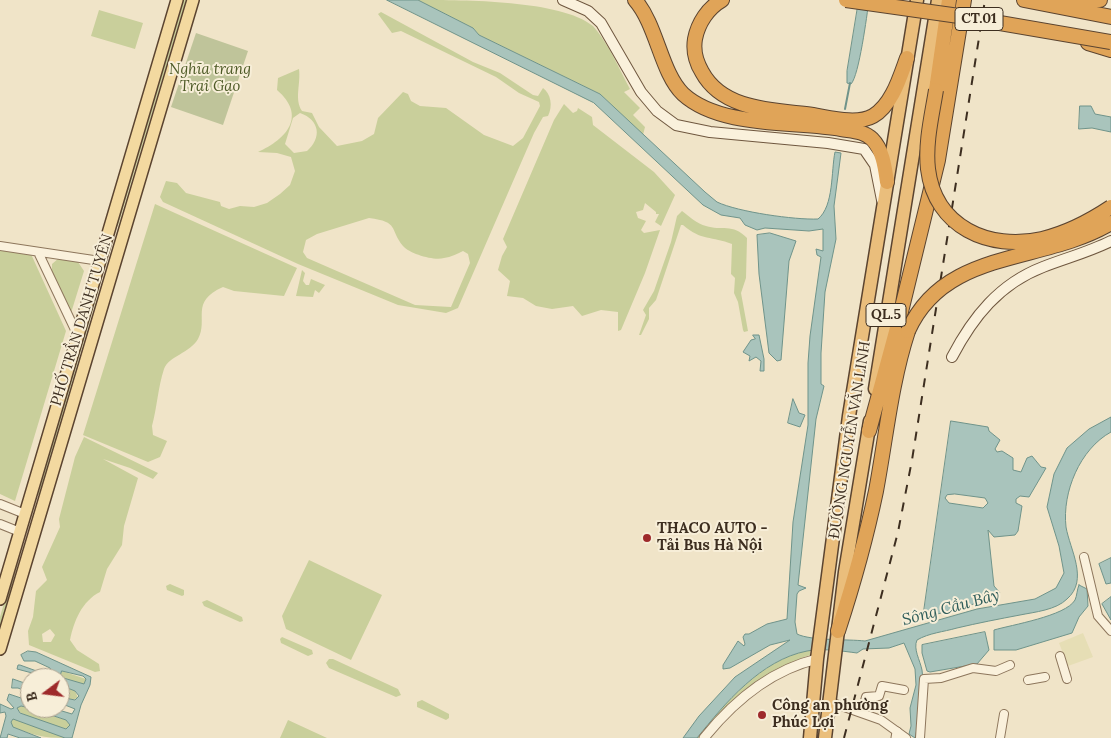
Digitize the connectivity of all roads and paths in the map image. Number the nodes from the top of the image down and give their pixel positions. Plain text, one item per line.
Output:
1 (177, 0) edge
2 (193, 0) edge
3 (563, 0) edge
4 (635, 0) edge
5 (722, 0) edge
6 (846, 0) edge
7 (917, 0) edge
8 (938, 0) edge
9 (949, 0) edge
10 (964, 0) edge
11 (1024, 0) edge
12 (1060, 0) edge
13 (1100, 0) edge
14 (1111, 17) edge
15 (1056, 33) junction
16 (1111, 42) edge
17 (1111, 50) edge
18 (907, 58) junction
19 (830, 127) junction
20 (828, 143) junction
21 (887, 182) junction
22 (883, 206) junction
23 (1111, 207) edge
24 (1111, 223) edge
25 (1111, 241) edge
26 (0, 246) edge
27 (38, 252) junction
28 (100, 261) junction
29 (114, 264) junction
30 (78, 336) junction
31 (952, 357) dead end
32 (869, 431) junction
33 (0, 504) edge
34 (22, 523) junction
35 (0, 524) edge
36 (36, 527) junction
37 (1084, 557) dead end
38 (0, 599) edge
39 (838, 631) junction
40 (1111, 631) edge
41 (0, 649) edge
42 (1060, 656) dead end
43 (817, 659) junction
44 (1010, 665) dead end
45 (1045, 677) dead end
46 (1067, 679) dead end
47 (1028, 680) dead end
48 (904, 690) dead end
49 (830, 702) junction
50 (862, 713) junction
51 (1004, 714) dead end
52 (896, 735) edge
53 (704, 738) edge
54 (810, 738) edge
55 (826, 738) edge
56 (906, 738) edge
57 (920, 738) edge
58 (1000, 738) edge

1 - 28 main road, PHỐ TRẦN DANH TUYÊN
2 - 29 main road, PHỐ TRẦN DANH TUYÊN
3 - 20 main road
4 - 19 highway
5 - 18 highway
6 - 15 highway, CT.01, bridge
7 - 18 highway, ĐƯỜNG NGUYỄN VĂN LINH / QL.5
8 - 32 highway, ĐƯỜNG NGUYỄN VĂN LINH / QL.5
9 - 23 highway, bridge
10 - 32 highway
11 - 14 highway, CT.01
12 - 13 highway
15 - 16 highway, CT.01, bridge
15 - 17 highway, bridge
18 - 21 highway, ĐƯỜNG NGUYỄN VĂN LINH / QL.5
19 - 20 main road
19 - 21 highway
20 - 22 main road
21 - 22 highway, ĐƯỜNG NGUYỄN VĂN LINH / QL.5
22 - 43 highway, ĐƯỜNG NGUYỄN VĂN LINH / QL.5
24 - 39 highway, bridge
25 - 31 main road
26 - 27 street
27 - 28 street
27 - 30 street
28 - 29 main road
28 - 30 main road, PHỐ TRẦN DANH TUYÊN
29 - 36 main road, PHỐ TRẦN DANH TUYÊN
30 - 34 main road, PHỐ TRẦN DANH TUYÊN
32 - 39 highway, ĐƯỜNG NGUYỄN VĂN LINH / QL.5
33 - 34 street
34 - 35 street
34 - 36 main road
34 - 38 main road, PHỐ TRẦN DANH TUYÊN
36 - 41 main road, PHỐ TRẦN DANH TUYÊN
37 - 40 street
39 - 49 highway, ĐƯỜNG NGUYỄN VĂN LINH / QL.5
42 - 46 street
43 - 53 street
43 - 54 highway, ĐƯỜNG NGUYỄN VĂN LINH / QL.5
44 - 57 street
45 - 47 street
48 - 50 street
49 - 50 street
49 - 55 highway, ĐƯỜNG NGUYỄN VĂN LINH / QL.5
50 - 52 street
51 - 58 street
52 - 56 street

